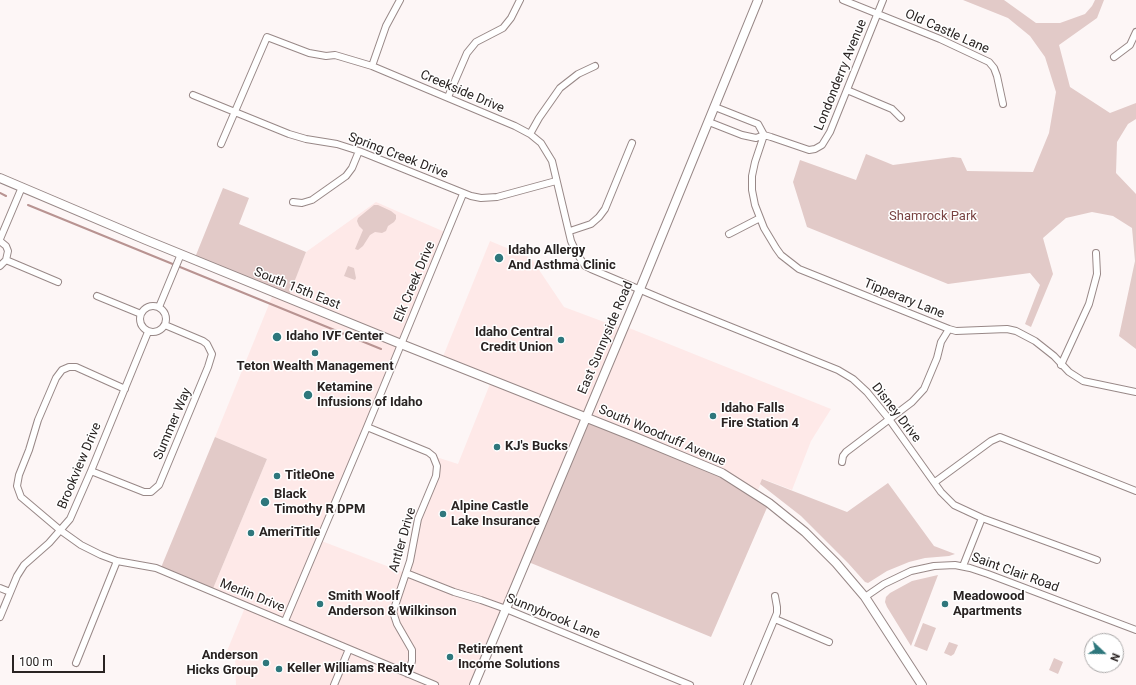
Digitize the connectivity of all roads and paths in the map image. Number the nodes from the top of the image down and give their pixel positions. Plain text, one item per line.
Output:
1 (400, 0) edge
2 (520, 0) edge
3 (758, 0) edge
4 (843, 0) edge
5 (883, 0) edge
6 (878, 15) junction
7 (1136, 32) edge
8 (1114, 57) dead end
9 (372, 66) junction
10 (595, 66) dead end
11 (847, 90) junction
12 (193, 95) dead end
13 (448, 97) junction
14 (1003, 104) dead end
15 (715, 107) junction
16 (234, 112) junction
17 (901, 118) dead end
18 (709, 122) junction
19 (530, 134) junction
20 (764, 135) junction
21 (632, 143) dead end
22 (221, 144) dead end
23 (359, 151) junction
24 (0, 178) edge
25 (556, 181) junction
26 (22, 187) junction
27 (463, 194) junction
28 (292, 202) dead end
29 (760, 218) junction
30 (570, 231) junction
31 (729, 234) dead end
32 (0, 240) edge
33 (1096, 253) dead end
34 (179, 258) junction
35 (6, 260) junction
36 (0, 266) edge
37 (58, 282) dead end
38 (640, 289) junction
39 (97, 296) dead end
40 (159, 308) junction
41 (141, 314) junction
42 (165, 325) junction
43 (948, 329) junction
44 (148, 332) junction
45 (401, 344) junction
46 (1061, 366) junction
47 (125, 389) junction
48 (1136, 392) edge
49 (586, 417) junction
50 (889, 418) junction
51 (367, 427) junction
52 (842, 462) dead end
53 (91, 471) junction
54 (935, 482) junction
55 (1136, 491) edge
56 (982, 518) junction
57 (60, 530) junction
58 (1097, 560) dead end
59 (117, 561) junction
60 (963, 566) junction
61 (406, 573) junction
62 (0, 588) edge
63 (10, 592) junction
64 (775, 596) dead end
65 (866, 597) junction
66 (506, 609) junction
67 (0, 617) edge
68 (775, 619) junction
69 (284, 621) junction
70 (1136, 630) edge
71 (829, 642) dead end
72 (349, 649) junction
73 (76, 663) dead end
74 (408, 674) junction
75 (334, 685) edge
76 (434, 685) edge
77 (474, 685) edge
78 (690, 685) edge
79 (747, 685) edge
80 (922, 685) edge

1 - 9 street
2 - 13 street
3 - 15 main road, East Sunnyside Road
4 - 6 street, Old Castle Lane
5 - 6 street, Londonderry Avenue
6 - 11 street, Londonderry Avenue
6 - 14 street, Old Castle Lane
7 - 8 street
9 - 13 street, Creekside Drive
9 - 16 street, Creekside Drive
10 - 19 street
11 - 17 street
11 - 20 street, Londonderry Avenue
12 - 16 street, Spring Creek Drive
13 - 19 street, Creekside Drive
15 - 18 main road, East Sunnyside Road
15 - 20 street
16 - 22 street
16 - 23 street, Spring Creek Drive
18 - 20 street, Londonderry Avenue
18 - 38 main road, East Sunnyside Road
19 - 25 street, Creekside Drive
20 - 29 street, Tipperary Lane
21 - 30 street
23 - 27 street, Spring Creek Drive
23 - 28 street
24 - 26 main road, South 15th East
25 - 27 street, Spring Creek Drive
25 - 30 street, Creekside Drive
26 - 32 street
26 - 34 main road, South 15th East
27 - 45 street, Elk Creek Drive
29 - 31 street
29 - 43 street, Tipperary Lane
30 - 38 street, Creekside Drive
32 - 35 street
33 - 46 street
34 - 40 street
34 - 45 main road, South 15th East
35 - 36 street
35 - 37 street
38 - 49 main road, East Sunnyside Road
38 - 50 street, Disney Drive
39 - 41 street
40 - 41 street
40 - 42 street
41 - 44 street
42 - 44 street
42 - 53 street, Summer Way
43 - 46 street, Tipperary Lane
43 - 50 street
44 - 47 street, Brookview Drive
45 - 49 main road, South 15th East
45 - 51 street, Elk Creek Drive
46 - 48 street, Tipperary Lane
47 - 53 street, Brookview Drive
47 - 57 street, Merlin Drive
49 - 65 main road, South Woodruff Avenue
49 - 66 main road, East Sunnyside Road
50 - 52 street
50 - 54 street, Disney Drive
51 - 61 street, Antler Drive
51 - 69 street, Elk Creek Drive
53 - 57 street, Brookview Drive
54 - 55 street
54 - 56 street, Disney Drive
56 - 58 street, Disney Drive
56 - 60 street
57 - 59 street, Merlin Drive
57 - 63 street, Brookview Drive
59 - 69 street, Merlin Drive
59 - 73 street
60 - 65 street, Saint Clair Road
60 - 70 street, Saint Clair Road
61 - 66 street, Sunnybrook Lane
61 - 74 street, Antler Drive
62 - 63 street
63 - 67 street, Brookview Drive
64 - 68 street
65 - 80 main road, South Woodruff Avenue
66 - 77 main road, East Sunnyside Road
66 - 78 street, Sunnybrook Lane
68 - 71 street
68 - 79 street
69 - 72 street, Merlin Drive
72 - 74 street, Merlin Drive
72 - 75 street
74 - 76 street, Merlin Drive

